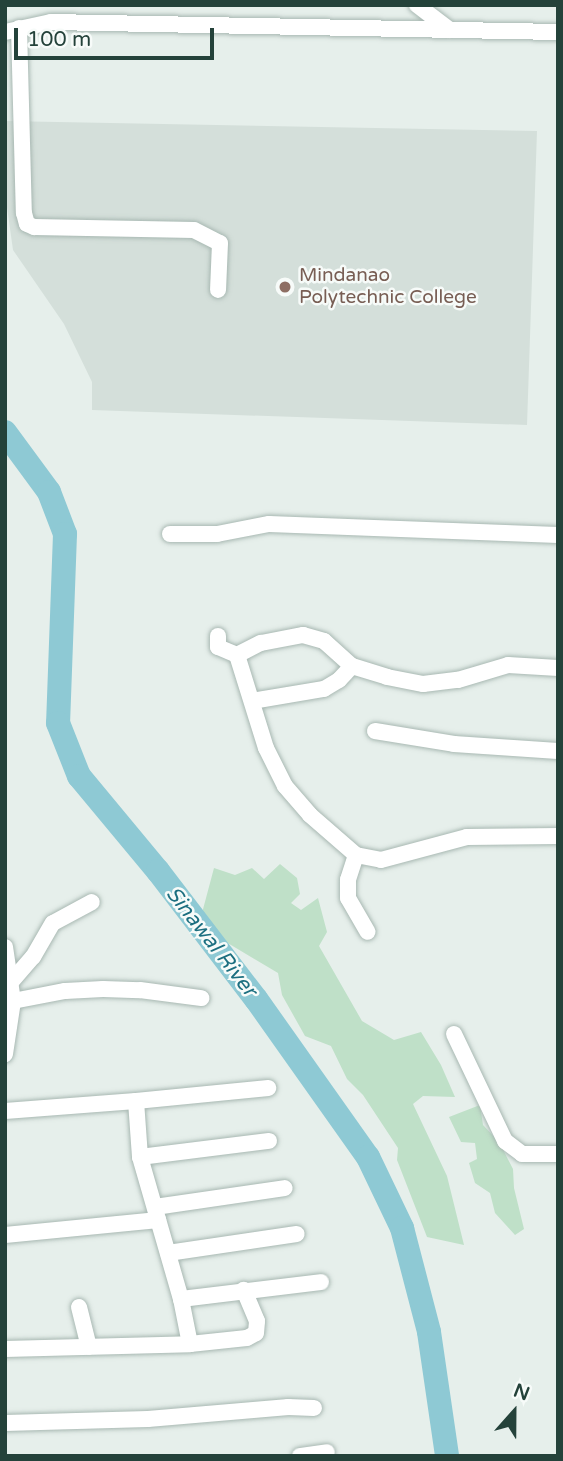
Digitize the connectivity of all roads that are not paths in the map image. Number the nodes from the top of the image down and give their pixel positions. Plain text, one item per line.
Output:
1 (417, 5) edge
2 (12, 30) edge
3 (450, 30) junction
4 (558, 32) edge
5 (218, 290) dead end
6 (170, 534) dead end
7 (558, 535) edge
8 (218, 636) dead end
9 (237, 655) junction
10 (352, 666) junction
11 (558, 668) edge
12 (252, 701) junction
13 (375, 731) dead end
14 (558, 751) edge
15 (558, 836) edge
16 (356, 855) junction
17 (92, 902) dead end
18 (368, 932) dead end
19 (5, 947) edge
20 (11, 982) junction
21 (201, 998) dead end
22 (13, 1001) junction
23 (454, 1034) dead end
24 (5, 1054) edge
25 (268, 1088) dead end
26 (136, 1101) junction
27 (5, 1111) edge
28 (269, 1141) dead end
29 (558, 1154) edge
30 (140, 1157) junction
31 (285, 1188) dead end
32 (157, 1213) junction
33 (297, 1234) dead end
34 (5, 1235) edge
35 (168, 1253) junction
36 (321, 1282) dead end
37 (244, 1290) junction
38 (181, 1299) junction
39 (79, 1307) dead end
40 (190, 1344) junction
41 (89, 1347) junction
42 (5, 1349) edge
43 (314, 1408) dead end
44 (5, 1423) edge
45 (327, 1452) dead end
46 (300, 1456) edge

1 - 3 street
2 - 3 street
2 - 5 street
3 - 4 street
6 - 7 street
8 - 9 street
9 - 10 street
9 - 12 street
10 - 11 street
10 - 12 street
12 - 16 street
13 - 14 street
15 - 16 street
16 - 18 street
17 - 20 street
19 - 20 street
20 - 22 street
21 - 22 street
22 - 24 street
23 - 29 street
25 - 26 street
26 - 27 street
26 - 30 street
28 - 30 street
30 - 32 street
31 - 32 street
32 - 34 street
32 - 35 street
33 - 35 street
35 - 38 street
36 - 37 street
37 - 38 street
37 - 40 street
38 - 40 street
39 - 41 street
40 - 41 street
41 - 42 street
43 - 44 street
45 - 46 street

